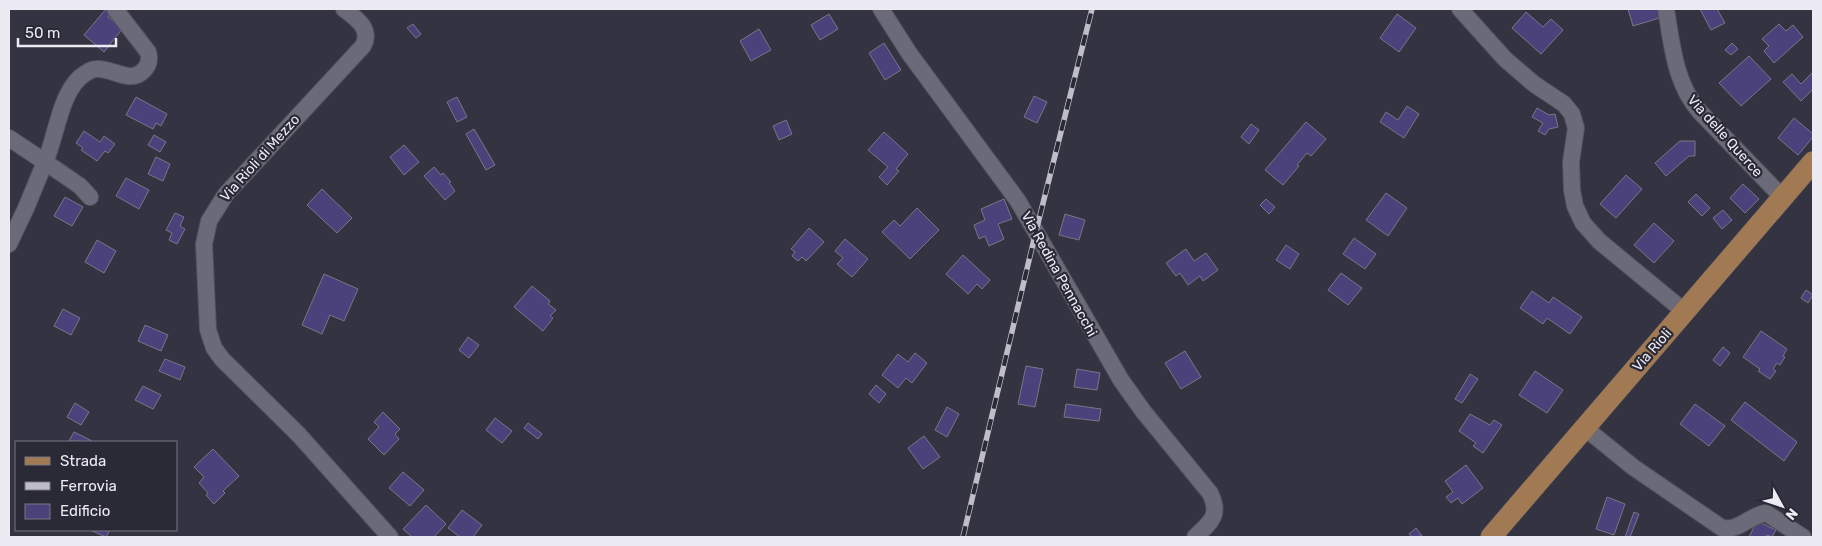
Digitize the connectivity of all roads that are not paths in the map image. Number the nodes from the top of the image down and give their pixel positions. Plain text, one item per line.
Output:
1 (115, 9) edge
2 (344, 9) edge
3 (881, 9) edge
4 (1460, 9) edge
5 (1666, 9) edge
6 (9, 138) edge
7 (45, 162) junction
8 (1813, 162) edge
9 (90, 197) dead end
10 (1783, 198) junction
11 (9, 244) edge
12 (1685, 312) junction
13 (1585, 428) junction
14 (390, 537) edge
15 (1195, 537) edge
16 (1491, 537) edge
17 (1803, 537) edge

1 - 7 street
2 - 14 street, Via Rioli di Mezzo
3 - 15 street, Via Redina Pennacchi
4 - 12 street
5 - 10 street, Via delle Querce
6 - 7 street
7 - 9 street
7 - 11 street
8 - 10 main road, Via Rioli
10 - 12 main road, Via Rioli
12 - 13 main road, Via Rioli
13 - 16 main road, Via Rioli
13 - 17 street

